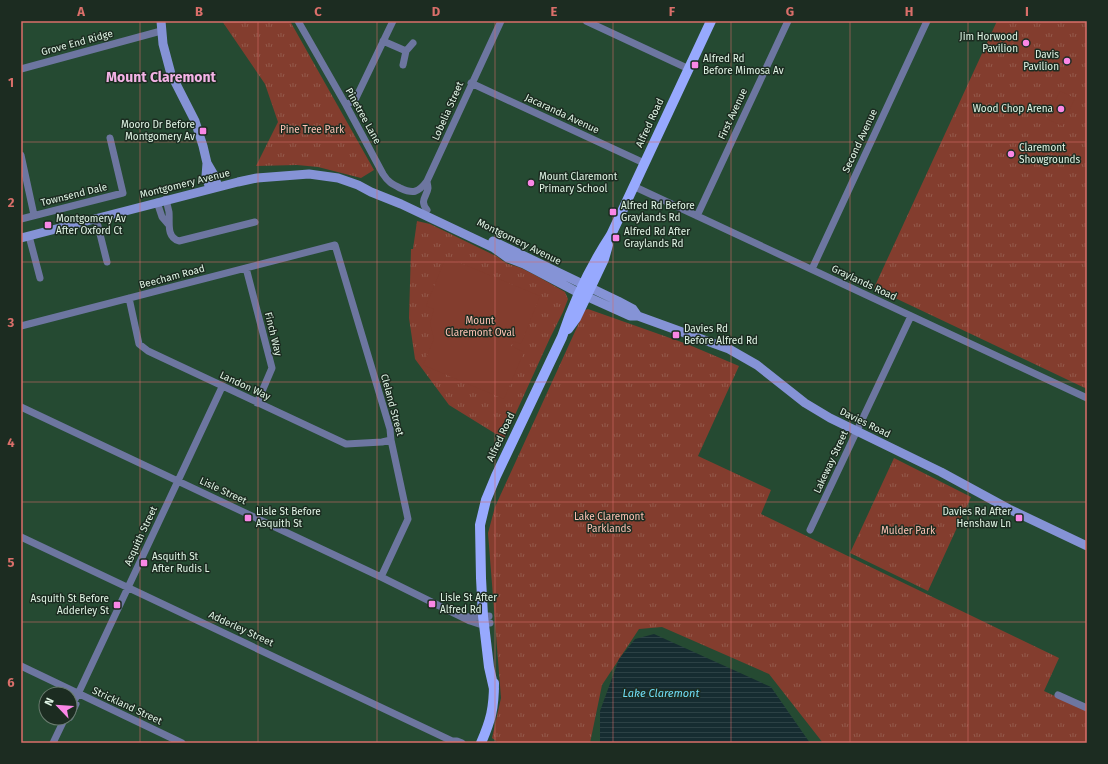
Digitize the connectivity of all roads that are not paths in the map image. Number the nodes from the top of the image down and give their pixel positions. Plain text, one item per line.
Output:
1 (161, 21) edge
2 (298, 21) edge
3 (393, 21) edge
4 (500, 21) edge
5 (586, 21) edge
6 (711, 21) edge
7 (788, 21) edge
8 (927, 21) edge
9 (161, 31) junction
10 (383, 41) junction
11 (413, 43) dead end
12 (406, 51) junction
13 (403, 65) dead end
14 (21, 69) edge
15 (689, 69) junction
16 (471, 83) junction
17 (346, 105) junction
18 (110, 138) dead end
19 (21, 155) edge
20 (644, 163) junction
21 (427, 181) junction
22 (633, 186) junction
23 (214, 188) junction
24 (162, 201) junction
25 (430, 213) junction
26 (34, 215) junction
27 (697, 216) junction
28 (96, 218) junction
29 (21, 219) edge
30 (255, 222) dead end
31 (25, 237) edge
32 (327, 247) joint
33 (107, 262) dead end
34 (246, 268) junction
35 (812, 269) junction
36 (40, 278) dead end
37 (585, 290) junction
38 (129, 298) junction
39 (911, 316) junction
40 (21, 326) edge
41 (222, 387) junction
42 (1087, 398) edge
43 (257, 403) junction
44 (21, 407) edge
45 (856, 431) junction
46 (391, 440) junction
47 (178, 480) junction
48 (810, 530) dead end
49 (21, 536) edge
50 (1087, 546) edge
51 (381, 577) junction
52 (129, 587) junction
53 (486, 620) junction
54 (21, 666) edge
55 (62, 686) edge
56 (78, 694) joint
57 (1058, 695) dead end
58 (1087, 708) edge
59 (61, 726) edge
60 (66, 726) edge
61 (453, 742) edge
62 (53, 743) edge
63 (58, 743) edge
64 (182, 743) edge
65 (462, 743) edge
66 (481, 743) edge

1 - 9 street
2 - 17 street, Pinetree Lane
3 - 10 street
4 - 16 street, Lobelia Street
5 - 15 street
6 - 15 main road, Alfred Road
7 - 27 street, First Avenue
8 - 35 street, Second Avenue
9 - 14 street, Grove End Ridge
9 - 23 street
10 - 12 street
10 - 17 street
11 - 12 street
12 - 13 street
15 - 20 main road, Alfred Road
16 - 20 street, Jacaranda Avenue
16 - 21 street, Lobelia Street
17 - 21 street, Pinetree Lane
18 - 26 street, Townsend Dale
19 - 26 street
20 - 22 main road, Alfred Road
21 - 25 street, Lobelia Street
22 - 27 street, Graylands Road
22 - 37 main road, Alfred Road
23 - 24 street, Montgomery Avenue
23 - 25 street, Montgomery Avenue
24 - 28 street, Montgomery Avenue
24 - 30 street
25 - 37 street, Montgomery Avenue
26 - 29 street, Townsend Dale
27 - 35 street, Graylands Road
28 - 31 street, Montgomery Avenue
28 - 33 street
31 - 36 street
32 - 34 street, Beecham Road
32 - 46 street, Cleland Street
34 - 38 street, Beecham Road
34 - 43 street, Finch Way
35 - 39 street, Graylands Road
37 - 45 street, Davies Road
37 - 53 main road, Alfred Road
38 - 40 street, Beecham Road
38 - 41 street, Landon Way
39 - 42 street, Graylands Road
39 - 45 street, Lakeway Street
41 - 43 street, Landon Way
41 - 47 street, Asquith Street
43 - 46 street, Landon Way
44 - 47 street, Lisle Street
45 - 48 street, Lakeway Street
45 - 50 street, Davies Road
46 - 51 street, Cleland Street
47 - 51 street, Lisle Street
47 - 52 street, Asquith Street
49 - 52 street, Adderley Street
51 - 53 street, Lisle Street
52 - 56 street, Asquith Street
52 - 61 street, Adderley Street
53 - 66 main road, Alfred Road
54 - 55 street, Strickland Street
56 - 64 street, Strickland Street
57 - 58 street
59 - 62 street
60 - 63 street, Asquith Street
61 - 65 street, Adderley Street

